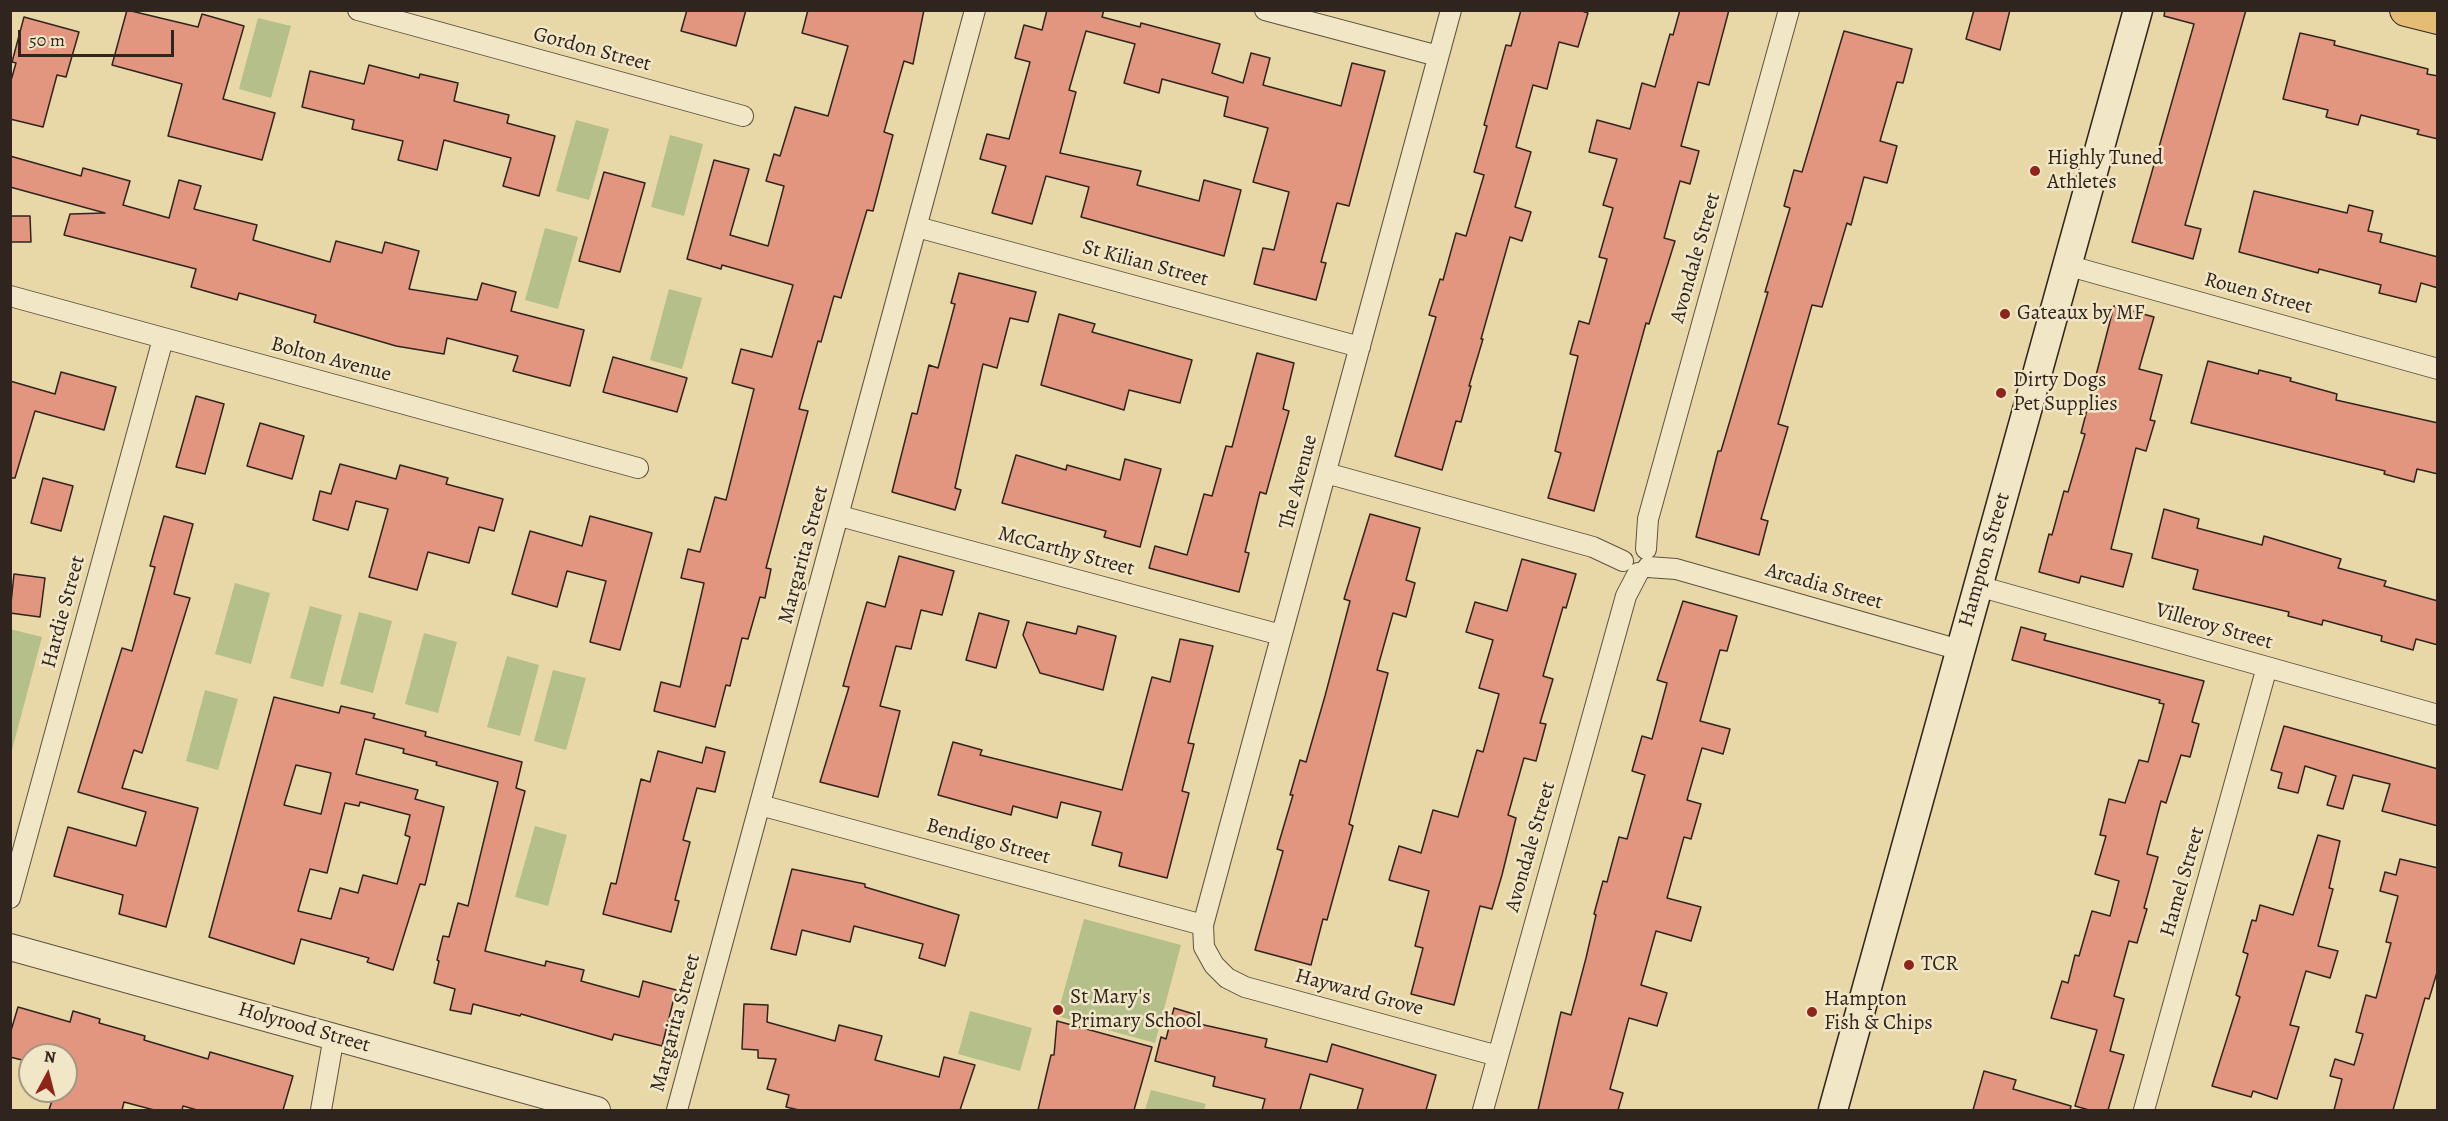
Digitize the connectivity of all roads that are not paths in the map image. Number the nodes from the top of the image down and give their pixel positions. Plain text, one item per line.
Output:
1 (358, 10) edge
2 (975, 10) edge
3 (1265, 10) edge
4 (1451, 10) edge
5 (1789, 10) edge
6 (2138, 10) edge
7 (2406, 10) edge
8 (2438, 18) edge
9 (1438, 56) junction
10 (743, 116) dead end
11 (917, 227) junction
12 (2066, 265) junction
13 (10, 296) edge
14 (163, 339) junction
15 (1360, 347) junction
16 (2438, 369) edge
17 (639, 468) dead end
18 (1326, 473) junction
19 (840, 516) junction
20 (1637, 559) junction
21 (1978, 586) junction
22 (1281, 635) junction
23 (1960, 650) junction
24 (2267, 667) junction
25 (2438, 715) edge
26 (760, 805) junction
27 (10, 898) edge
28 (1203, 925) junction
29 (10, 947) edge
30 (1214, 965) joint
31 (341, 1039) junction
32 (1498, 1056) junction
33 (322, 1110) edge
34 (597, 1110) edge
35 (677, 1110) edge
36 (1483, 1110) edge
37 (1833, 1110) edge
38 (2144, 1110) edge

1 - 10 street, Gordon Street
2 - 11 street, Margarita Street
3 - 9 street
4 - 9 street, The Avenue
5 - 20 street, Avondale Street
6 - 12 main road, Hampton Street
7 - 8 main road
9 - 15 street, The Avenue
11 - 15 street, St Kilian Street
11 - 19 street, Margarita Street
12 - 16 street, Rouen Street
12 - 21 main road, Hampton Street
13 - 14 street, Bolton Avenue
14 - 17 street, Bolton Avenue
14 - 27 street, Hardie Street
15 - 18 street, The Avenue
18 - 20 street, Arcadia Street
18 - 22 street, The Avenue
19 - 22 street, McCarthy Street
19 - 26 street, Margarita Street
20 - 23 street, Arcadia Street
20 - 32 street, Avondale Street
21 - 23 main road, Hampton Street
21 - 24 street, Villeroy Street
22 - 28 street, The Avenue
23 - 37 main road, Hampton Street
24 - 25 street, Villeroy Street
24 - 38 street, Hamel Street
26 - 28 street, Bendigo Street
26 - 35 street, Margarita Street
28 - 30 street, The Avenue
29 - 31 street, Holyrood Street
30 - 32 street, Hayward Grove
31 - 33 street
31 - 34 street, Holyrood Street
32 - 36 street, Avondale Street

